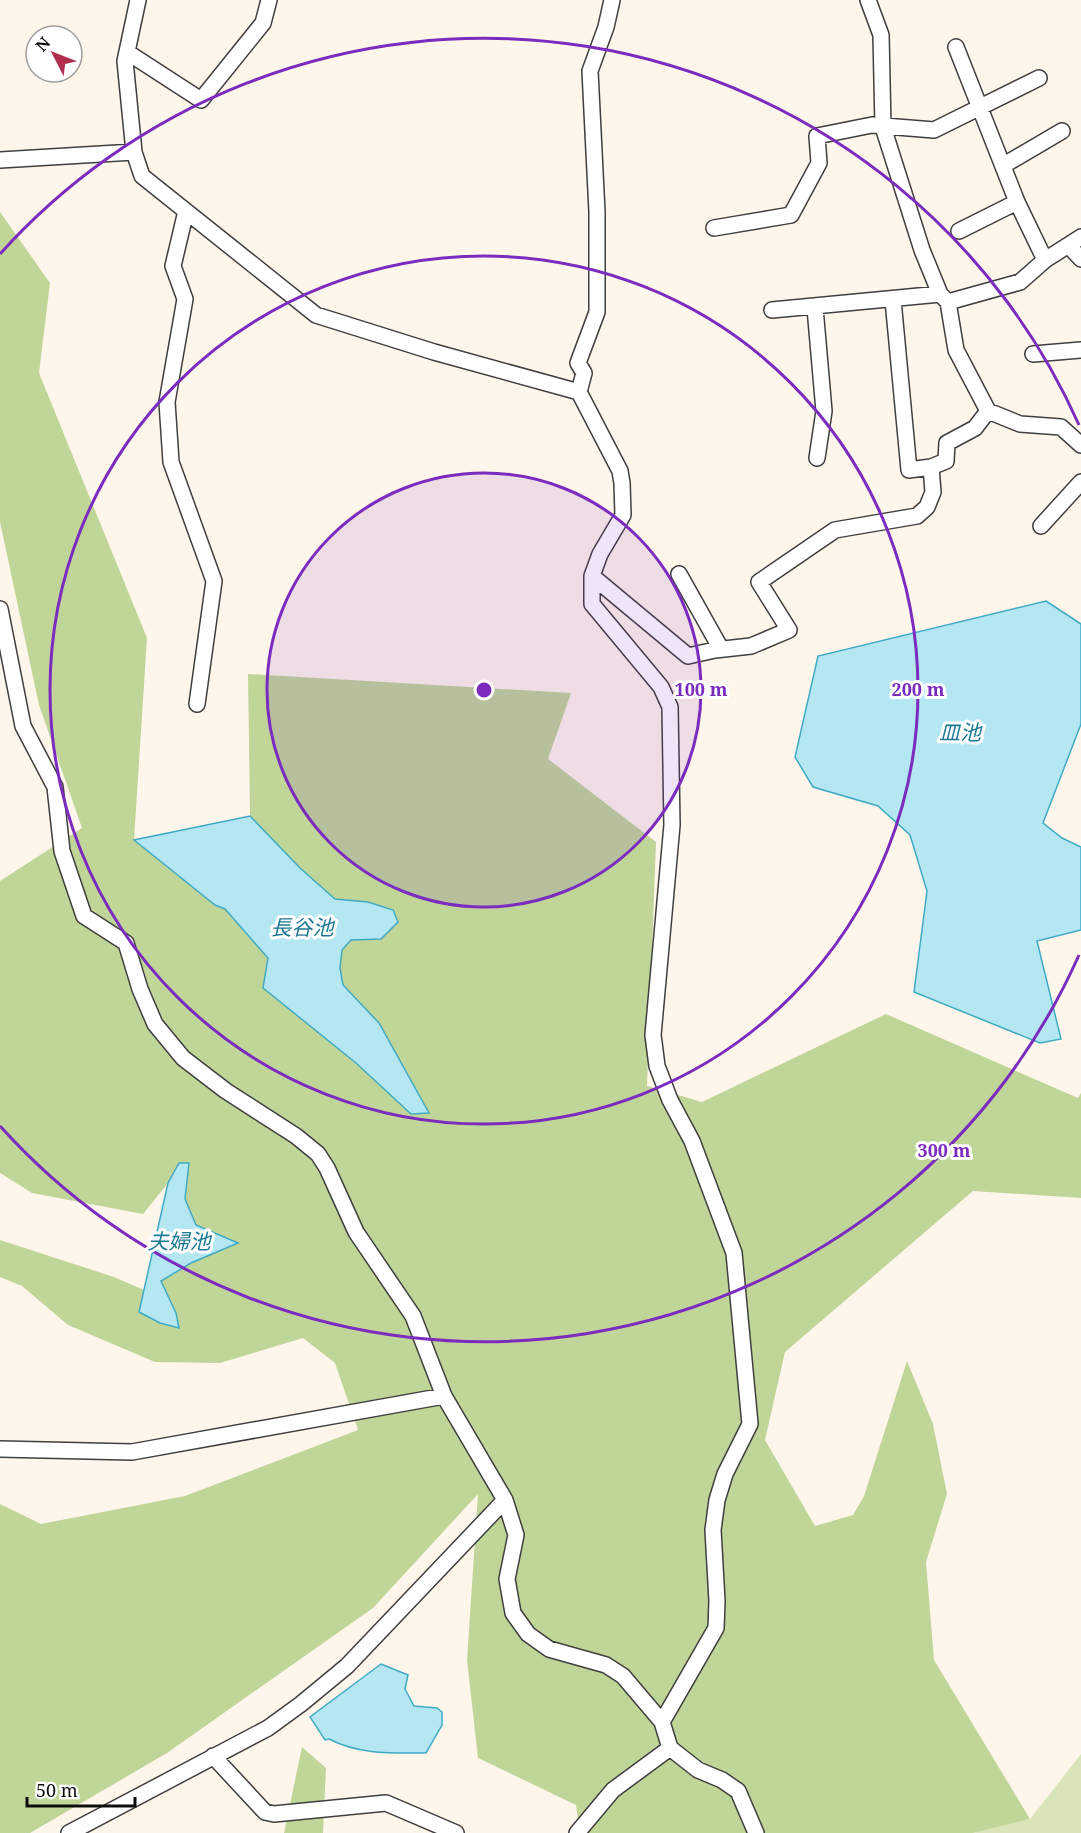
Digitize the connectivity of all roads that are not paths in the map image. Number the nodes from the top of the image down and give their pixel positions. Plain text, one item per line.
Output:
1 (138, 0) edge
2 (269, 0) edge
3 (612, 0) edge
4 (868, 0) edge
5 (956, 47) dead end
6 (127, 52) junction
7 (1039, 78) dead end
8 (978, 107) junction
9 (883, 127) junction
10 (1062, 130) dead end
11 (134, 152) junction
12 (0, 161) edge
13 (1004, 165) junction
14 (1017, 202) junction
15 (186, 211) junction
16 (714, 228) dead end
17 (959, 231) dead end
18 (1075, 242) edge
19 (1045, 260) junction
20 (1081, 260) edge
21 (944, 298) junction
22 (892, 300) junction
23 (815, 308) junction
24 (772, 310) dead end
25 (1081, 350) edge
26 (1033, 354) dead end
27 (579, 392) junction
28 (988, 411) junction
29 (1081, 445) edge
30 (817, 458) dead end
31 (931, 467) junction
32 (1081, 482) edge
33 (1041, 526) dead end
34 (679, 574) dead end
35 (592, 576) junction
36 (0, 609) edge
37 (721, 649) junction
38 (197, 704) dead end
39 (444, 1396) junction
40 (0, 1449) edge
41 (505, 1500) junction
42 (662, 1722) junction
43 (670, 1748) junction
44 (213, 1756) junction
45 (69, 1833) edge
46 (456, 1833) edge
47 (577, 1833) edge
48 (756, 1833) edge

1 - 6 street
2 - 6 street
3 - 27 street
4 - 9 street
5 - 8 street
6 - 11 street
7 - 8 street
8 - 9 street
8 - 13 street
9 - 16 street
9 - 21 street
10 - 13 street
11 - 12 street
11 - 15 street
13 - 14 street
14 - 17 street
14 - 19 street
15 - 27 street
15 - 38 street
18 - 19 street
18 - 20 street
19 - 21 street
21 - 22 street
21 - 28 street
22 - 23 street
22 - 31 street
23 - 24 street
23 - 30 street
25 - 26 street
27 - 35 street
28 - 29 street
28 - 31 street
31 - 37 street
32 - 33 street
34 - 37 street
35 - 37 street
35 - 42 street
36 - 39 street
39 - 40 street
39 - 41 street
41 - 42 street
41 - 44 street
42 - 43 street
43 - 47 street
43 - 48 street
44 - 45 street
44 - 46 street

